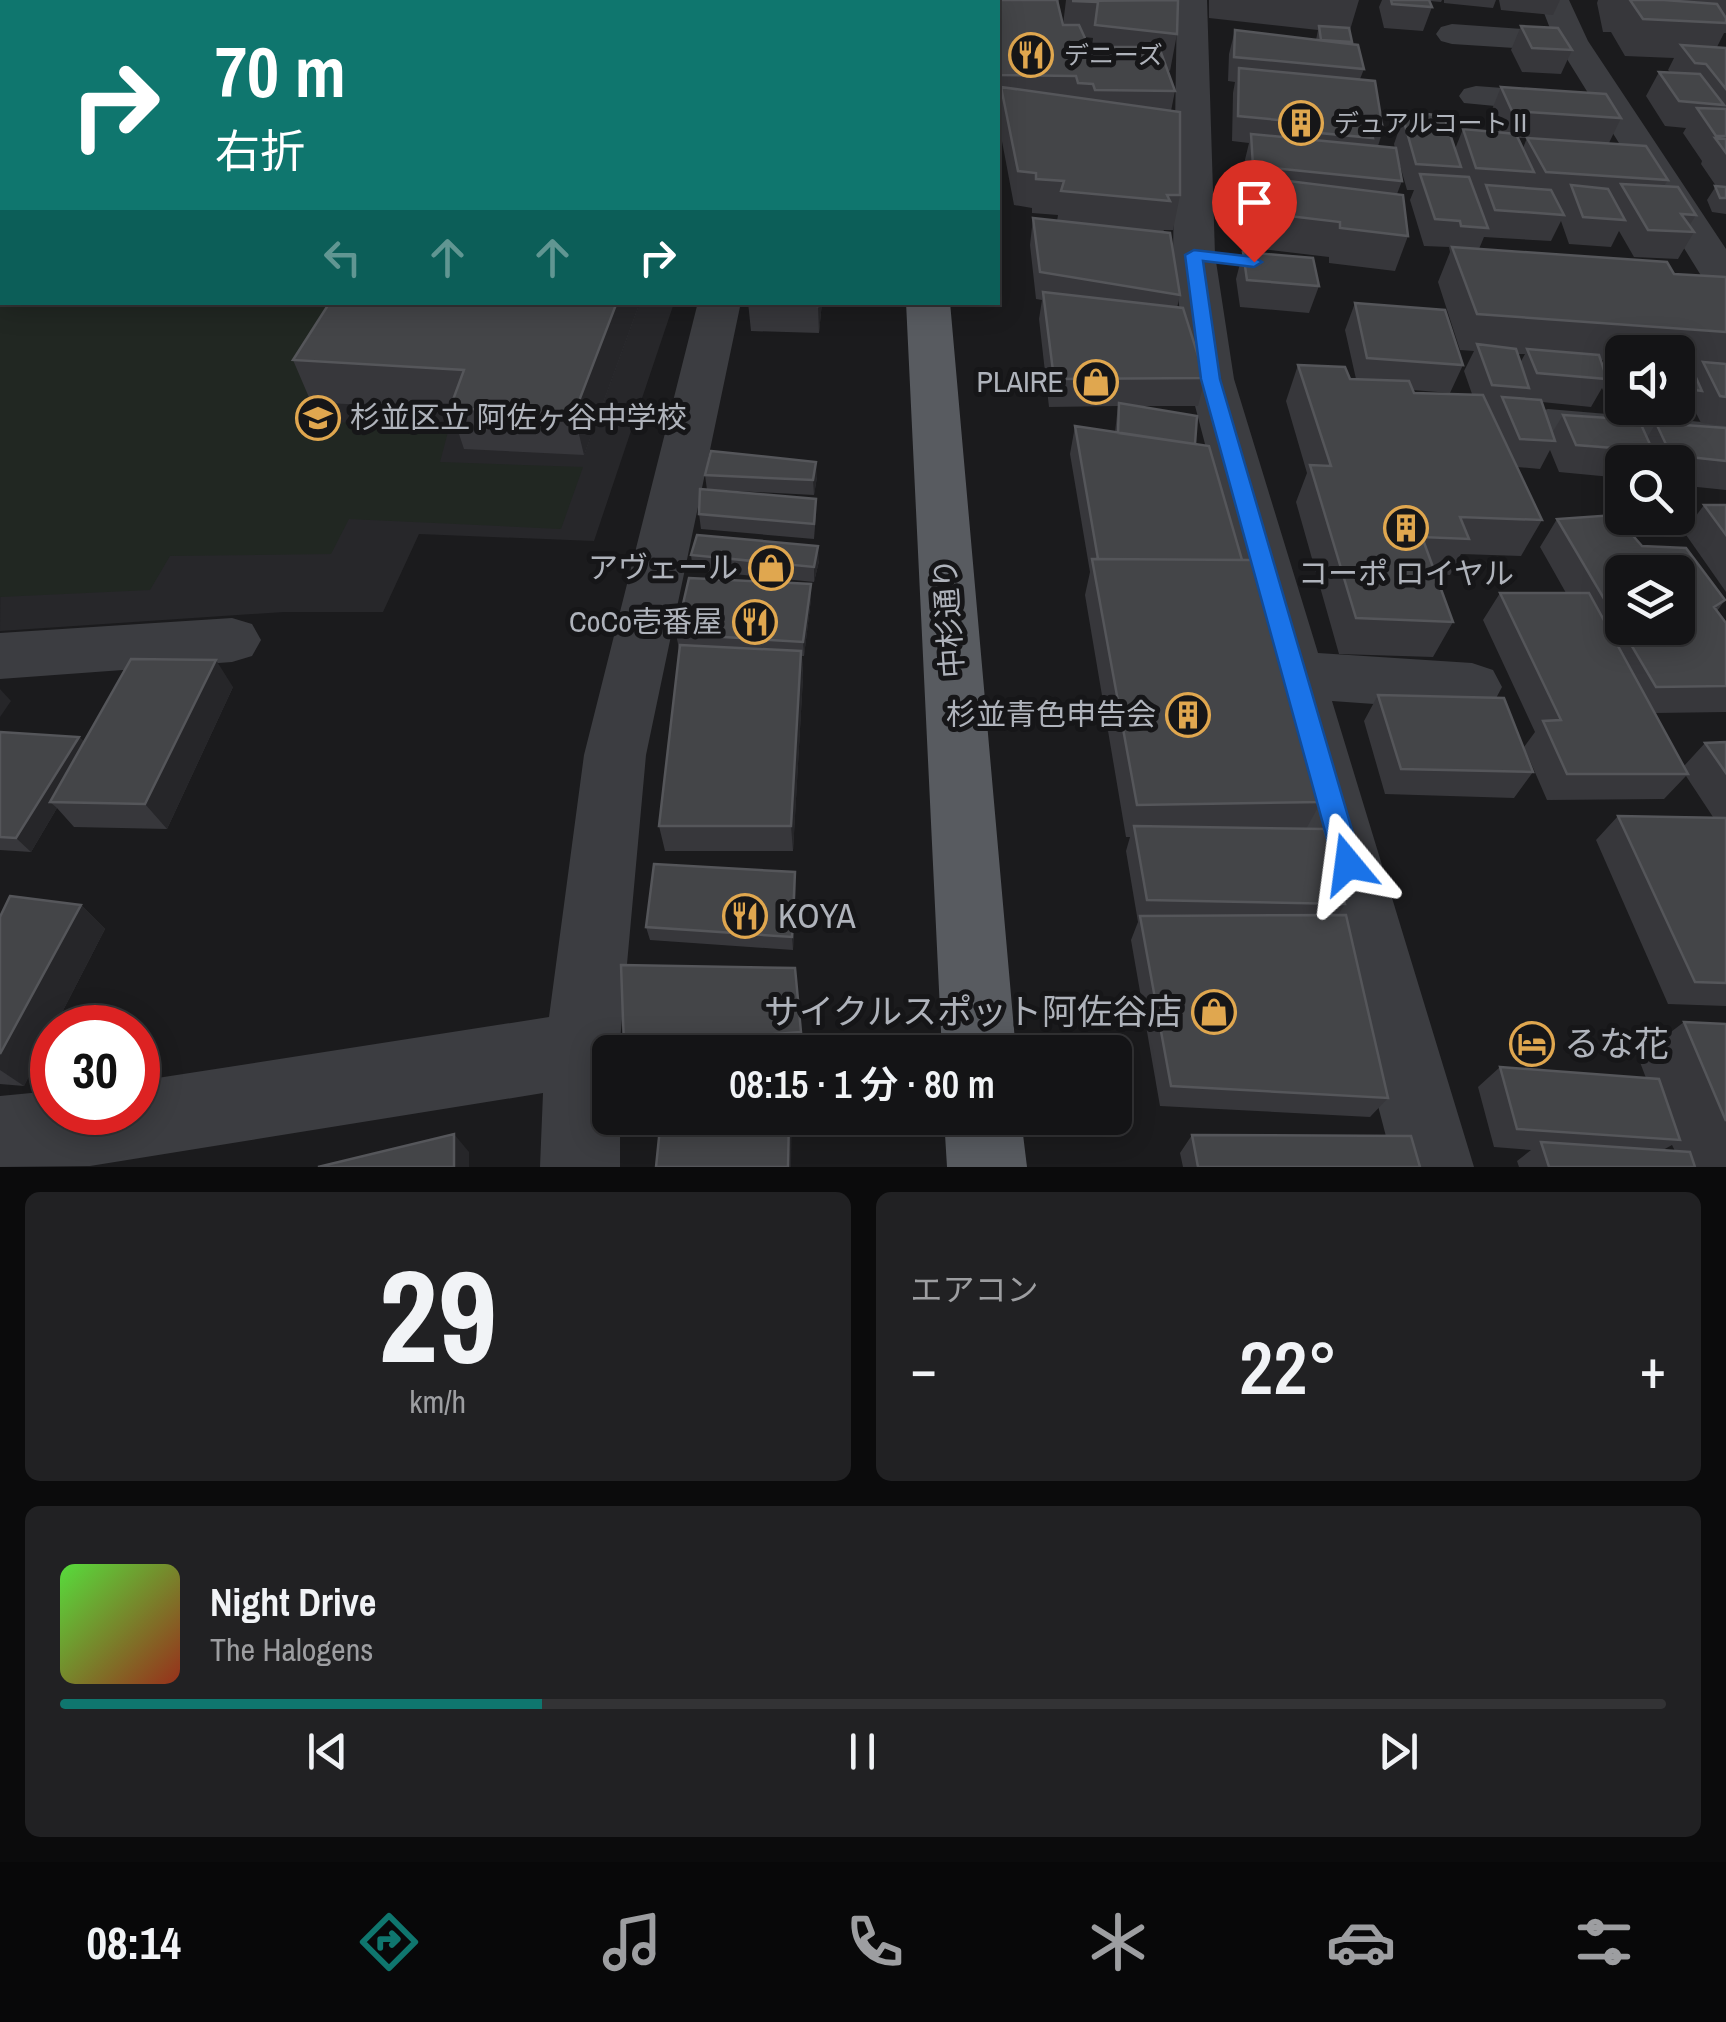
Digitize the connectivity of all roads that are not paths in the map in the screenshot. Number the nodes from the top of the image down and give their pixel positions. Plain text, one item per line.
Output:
1 (1192, 0) edge
2 (1554, 0) edge
3 (1452, 34) dead end
4 (1572, 42) junction
5 (1476, 96) dead end
6 (1617, 106) junction
7 (1599, 154) edge
8 (1654, 167) junction
9 (1712, 279) edge
10 (719, 305) edge
11 (928, 305) edge
12 (1548, 426) edge
13 (1726, 440) edge
14 (232, 640) dead end
15 (0, 656) edge
16 (1294, 674) junction
17 (1472, 687) dead end
18 (978, 1035) edge
19 (582, 1049) junction
20 (0, 1135) edge
21 (985, 1135) edge
22 (580, 1167) edge
23 (987, 1167) edge
24 (1434, 1167) edge

1 - 16 street
2 - 4 street
3 - 4 street
4 - 6 street
5 - 6 street
6 - 8 street
7 - 8 street
8 - 9 street
10 - 19 street
11 - 18 main road, 中杉通り
12 - 13 street
14 - 15 street
16 - 17 street
16 - 24 street
19 - 20 street
19 - 22 street
21 - 23 main road

